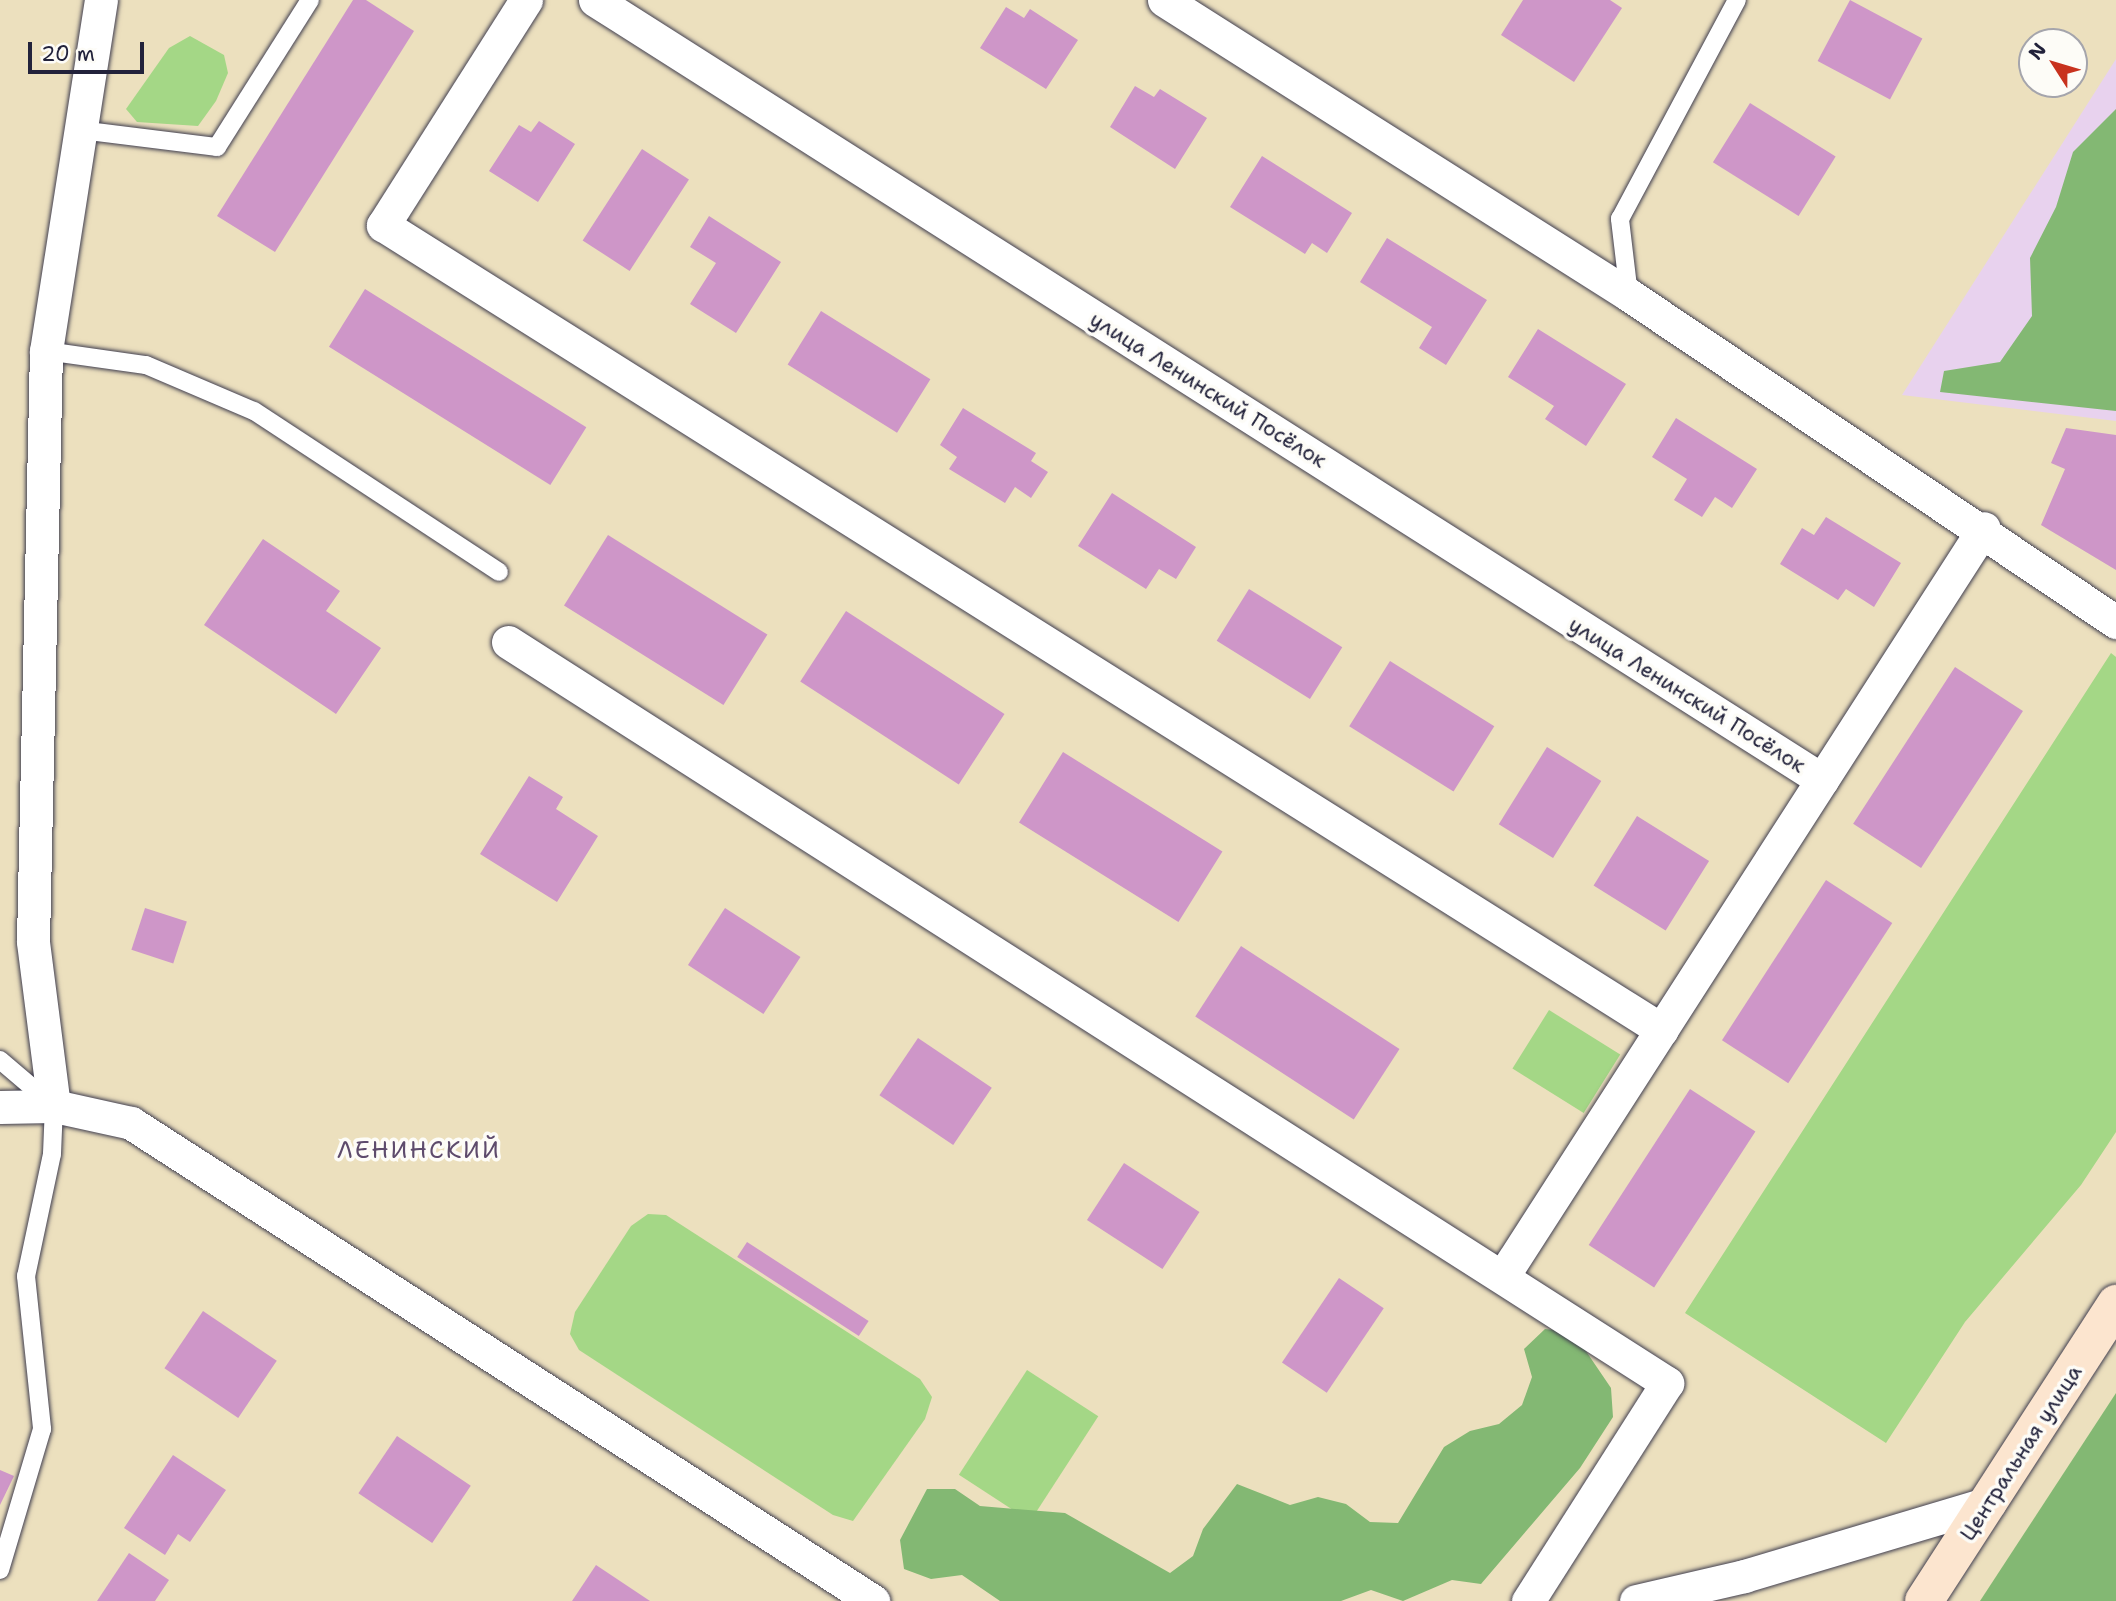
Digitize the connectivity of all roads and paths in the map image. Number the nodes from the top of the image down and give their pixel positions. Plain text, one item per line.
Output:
1 (101, 0) edge
2 (310, 0) edge
3 (526, 0) edge
4 (594, 0) edge
5 (1164, 0) edge
6 (1737, 0) edge
7 (80, 130) junction
8 (1629, 295) junction
9 (46, 351) junction
10 (1984, 528) junction
11 (499, 572) dead end
12 (2116, 622) edge
13 (508, 642) dead end
14 (1822, 780) junction
15 (1662, 1030) junction
16 (0, 1060) edge
17 (54, 1106) junction
18 (0, 1107) edge
19 (1503, 1276) junction
20 (2116, 1304) edge
21 (1989, 1503) junction
22 (0, 1570) edge
23 (873, 1601) edge
24 (1528, 1601) edge
25 (1636, 1601) edge
26 (1924, 1601) edge

1 - 7 street
2 - 7 lane
3 - 15 street
4 - 14 street, улица Ленинский Посёлок
5 - 8 street
6 - 8 lane
7 - 9 street
8 - 10 street
9 - 11 lane
9 - 17 street
10 - 12 street
10 - 14 street
13 - 19 street
14 - 15 street
15 - 19 street
16 - 17 lane
17 - 18 street
17 - 22 lane
17 - 23 street
19 - 24 street
20 - 21 main road, Центральная улица
21 - 25 street
21 - 26 main road, Центральная улица

